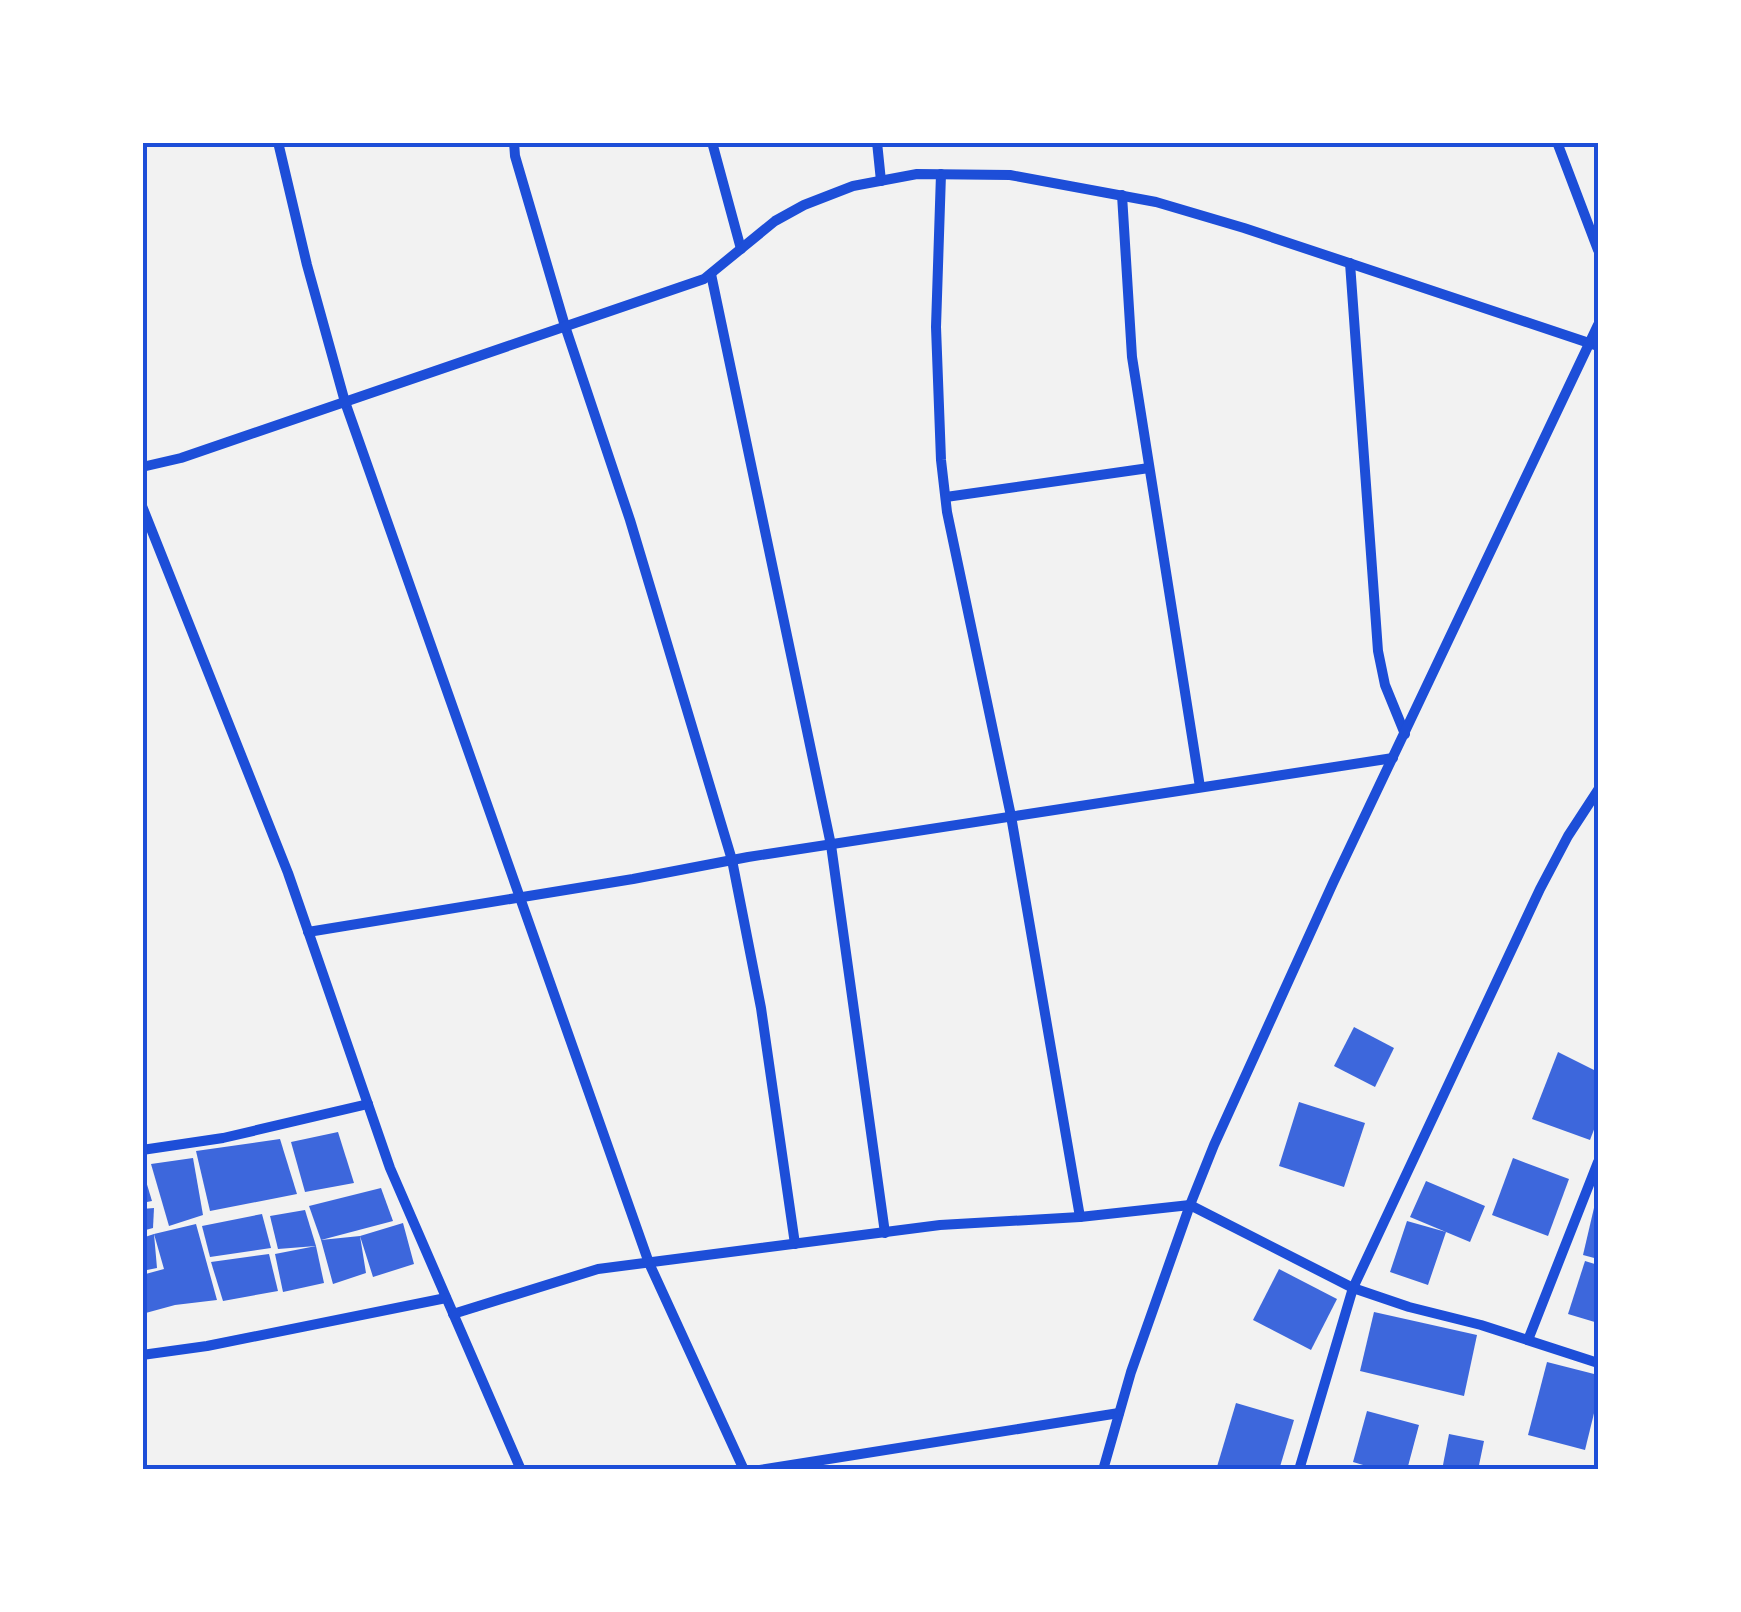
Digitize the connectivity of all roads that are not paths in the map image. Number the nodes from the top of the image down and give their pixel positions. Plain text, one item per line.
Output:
1 (278, 142) edge
2 (514, 142) edge
3 (712, 142) edge
4 (878, 142) edge
5 (1557, 142) edge
6 (941, 174) junction
7 (881, 181) junction
8 (1122, 194) junction
9 (740, 250) junction
10 (1598, 250) edge
11 (1350, 264) junction
12 (710, 274) junction
13 (1598, 325) edge
14 (565, 326) junction
15 (1594, 345) edge
16 (345, 402) junction
17 (142, 467) edge
18 (1149, 468) junction
19 (946, 497) junction
20 (142, 506) edge
21 (1404, 734) junction
22 (1393, 758) junction
23 (1200, 787) junction
24 (1597, 796) edge
25 (1011, 816) junction
26 (831, 845) junction
27 (732, 860) junction
28 (521, 898) junction
29 (308, 932) junction
30 (368, 1104) junction
31 (142, 1150) edge
32 (1598, 1162) edge
33 (1190, 1205) junction
34 (1080, 1217) junction
35 (885, 1233) junction
36 (795, 1244) junction
37 (650, 1263) junction
38 (1353, 1288) junction
39 (446, 1298) junction
40 (454, 1314) junction
41 (1528, 1340) junction
42 (142, 1355) edge
43 (1598, 1363) edge
44 (1119, 1413) junction
45 (762, 1469) edge
46 (521, 1470) edge
47 (744, 1470) edge
48 (1103, 1470) edge
49 (1298, 1470) edge

1 - 16 street
2 - 14 street
3 - 9 street
4 - 7 street
5 - 10 street
6 - 7 street
6 - 8 street
6 - 19 street
7 - 9 street
8 - 11 street
8 - 18 street
9 - 12 street
11 - 15 street
11 - 21 street
12 - 14 street
12 - 26 street
13 - 15 street
14 - 16 street
14 - 27 street
15 - 21 street
16 - 17 street
16 - 28 street
18 - 19 street
18 - 23 street
19 - 25 street
20 - 29 street
21 - 22 street
22 - 23 street
22 - 33 street
23 - 25 street
24 - 38 street
25 - 26 street
25 - 34 street
26 - 27 street
26 - 35 street
27 - 28 street
27 - 36 street
28 - 29 street
28 - 37 street
29 - 30 street
30 - 31 street
30 - 39 street
32 - 41 street
33 - 34 street
33 - 38 street
33 - 44 street
34 - 35 street
35 - 36 street
36 - 37 street
37 - 40 street
37 - 47 street
38 - 41 street
38 - 49 street
39 - 40 street
39 - 42 street
40 - 46 street
41 - 43 street
44 - 45 street
44 - 48 street

